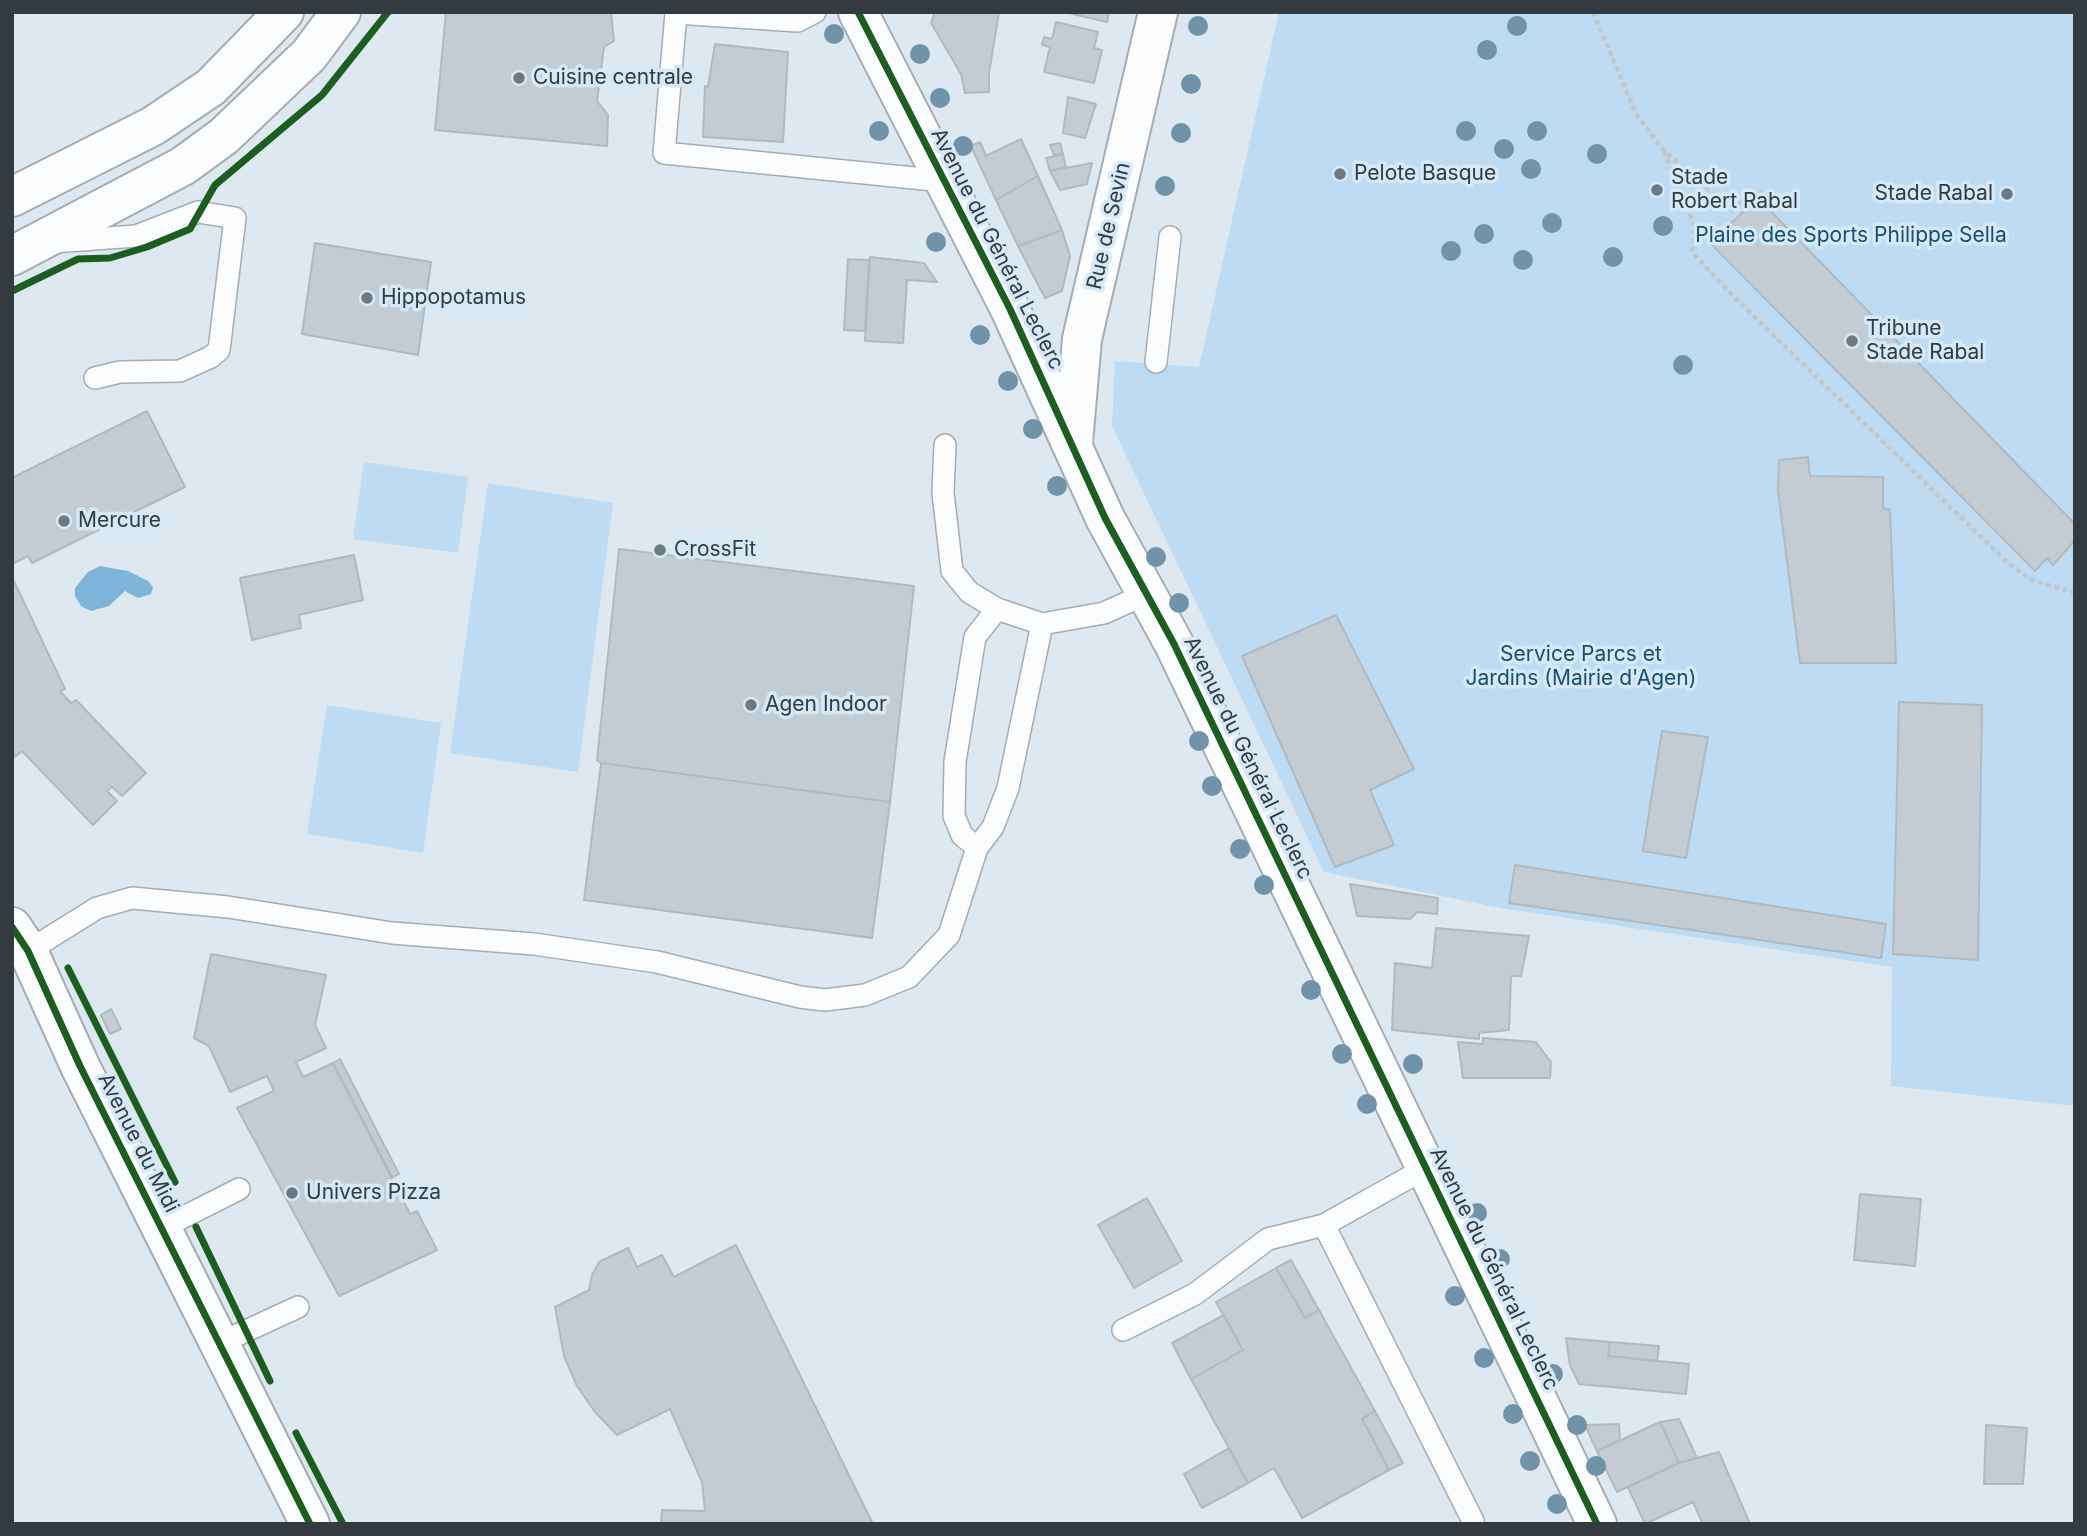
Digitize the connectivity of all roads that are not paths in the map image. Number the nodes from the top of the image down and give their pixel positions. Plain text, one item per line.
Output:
1 (284, 12) edge
2 (341, 12) edge
3 (815, 12) edge
4 (858, 12) edge
5 (1158, 12) edge
6 (944, 181) junction
7 (12, 197) edge
8 (1170, 237) dead end
9 (26, 249) edge
10 (1156, 362) dead end
11 (94, 378) dead end
12 (1073, 443) junction
13 (945, 445) dead end
14 (1146, 594) junction
15 (997, 609) junction
16 (1042, 624) junction
17 (977, 848) junction
18 (20, 939) edge
19 (1426, 1168) junction
20 (239, 1189) dead end
21 (1324, 1224) junction
22 (162, 1228) junction
23 (298, 1307) dead end
24 (1123, 1331) dead end
25 (220, 1343) junction
26 (1473, 1521) dead end
27 (310, 1524) edge
28 (1597, 1524) edge

1 - 7 street
2 - 9 street
3 - 6 lane
4 - 6 street, Avenue du Général Leclerc
5 - 12 street, Rue de Sevin
6 - 12 street, Avenue du Général Leclerc
8 - 10 lane
9 - 11 lane
12 - 14 street, Avenue du Général Leclerc
13 - 15 lane
14 - 16 lane
14 - 19 street, Avenue du Général Leclerc
15 - 16 lane
15 - 17 lane
16 - 17 lane
17 - 18 lane
18 - 22 street, Avenue du Midi
19 - 21 lane
19 - 28 street, Avenue du Général Leclerc
20 - 22 lane
21 - 24 lane
21 - 26 lane
22 - 25 street, Avenue du Midi
23 - 25 lane
25 - 27 street, Avenue du Midi

